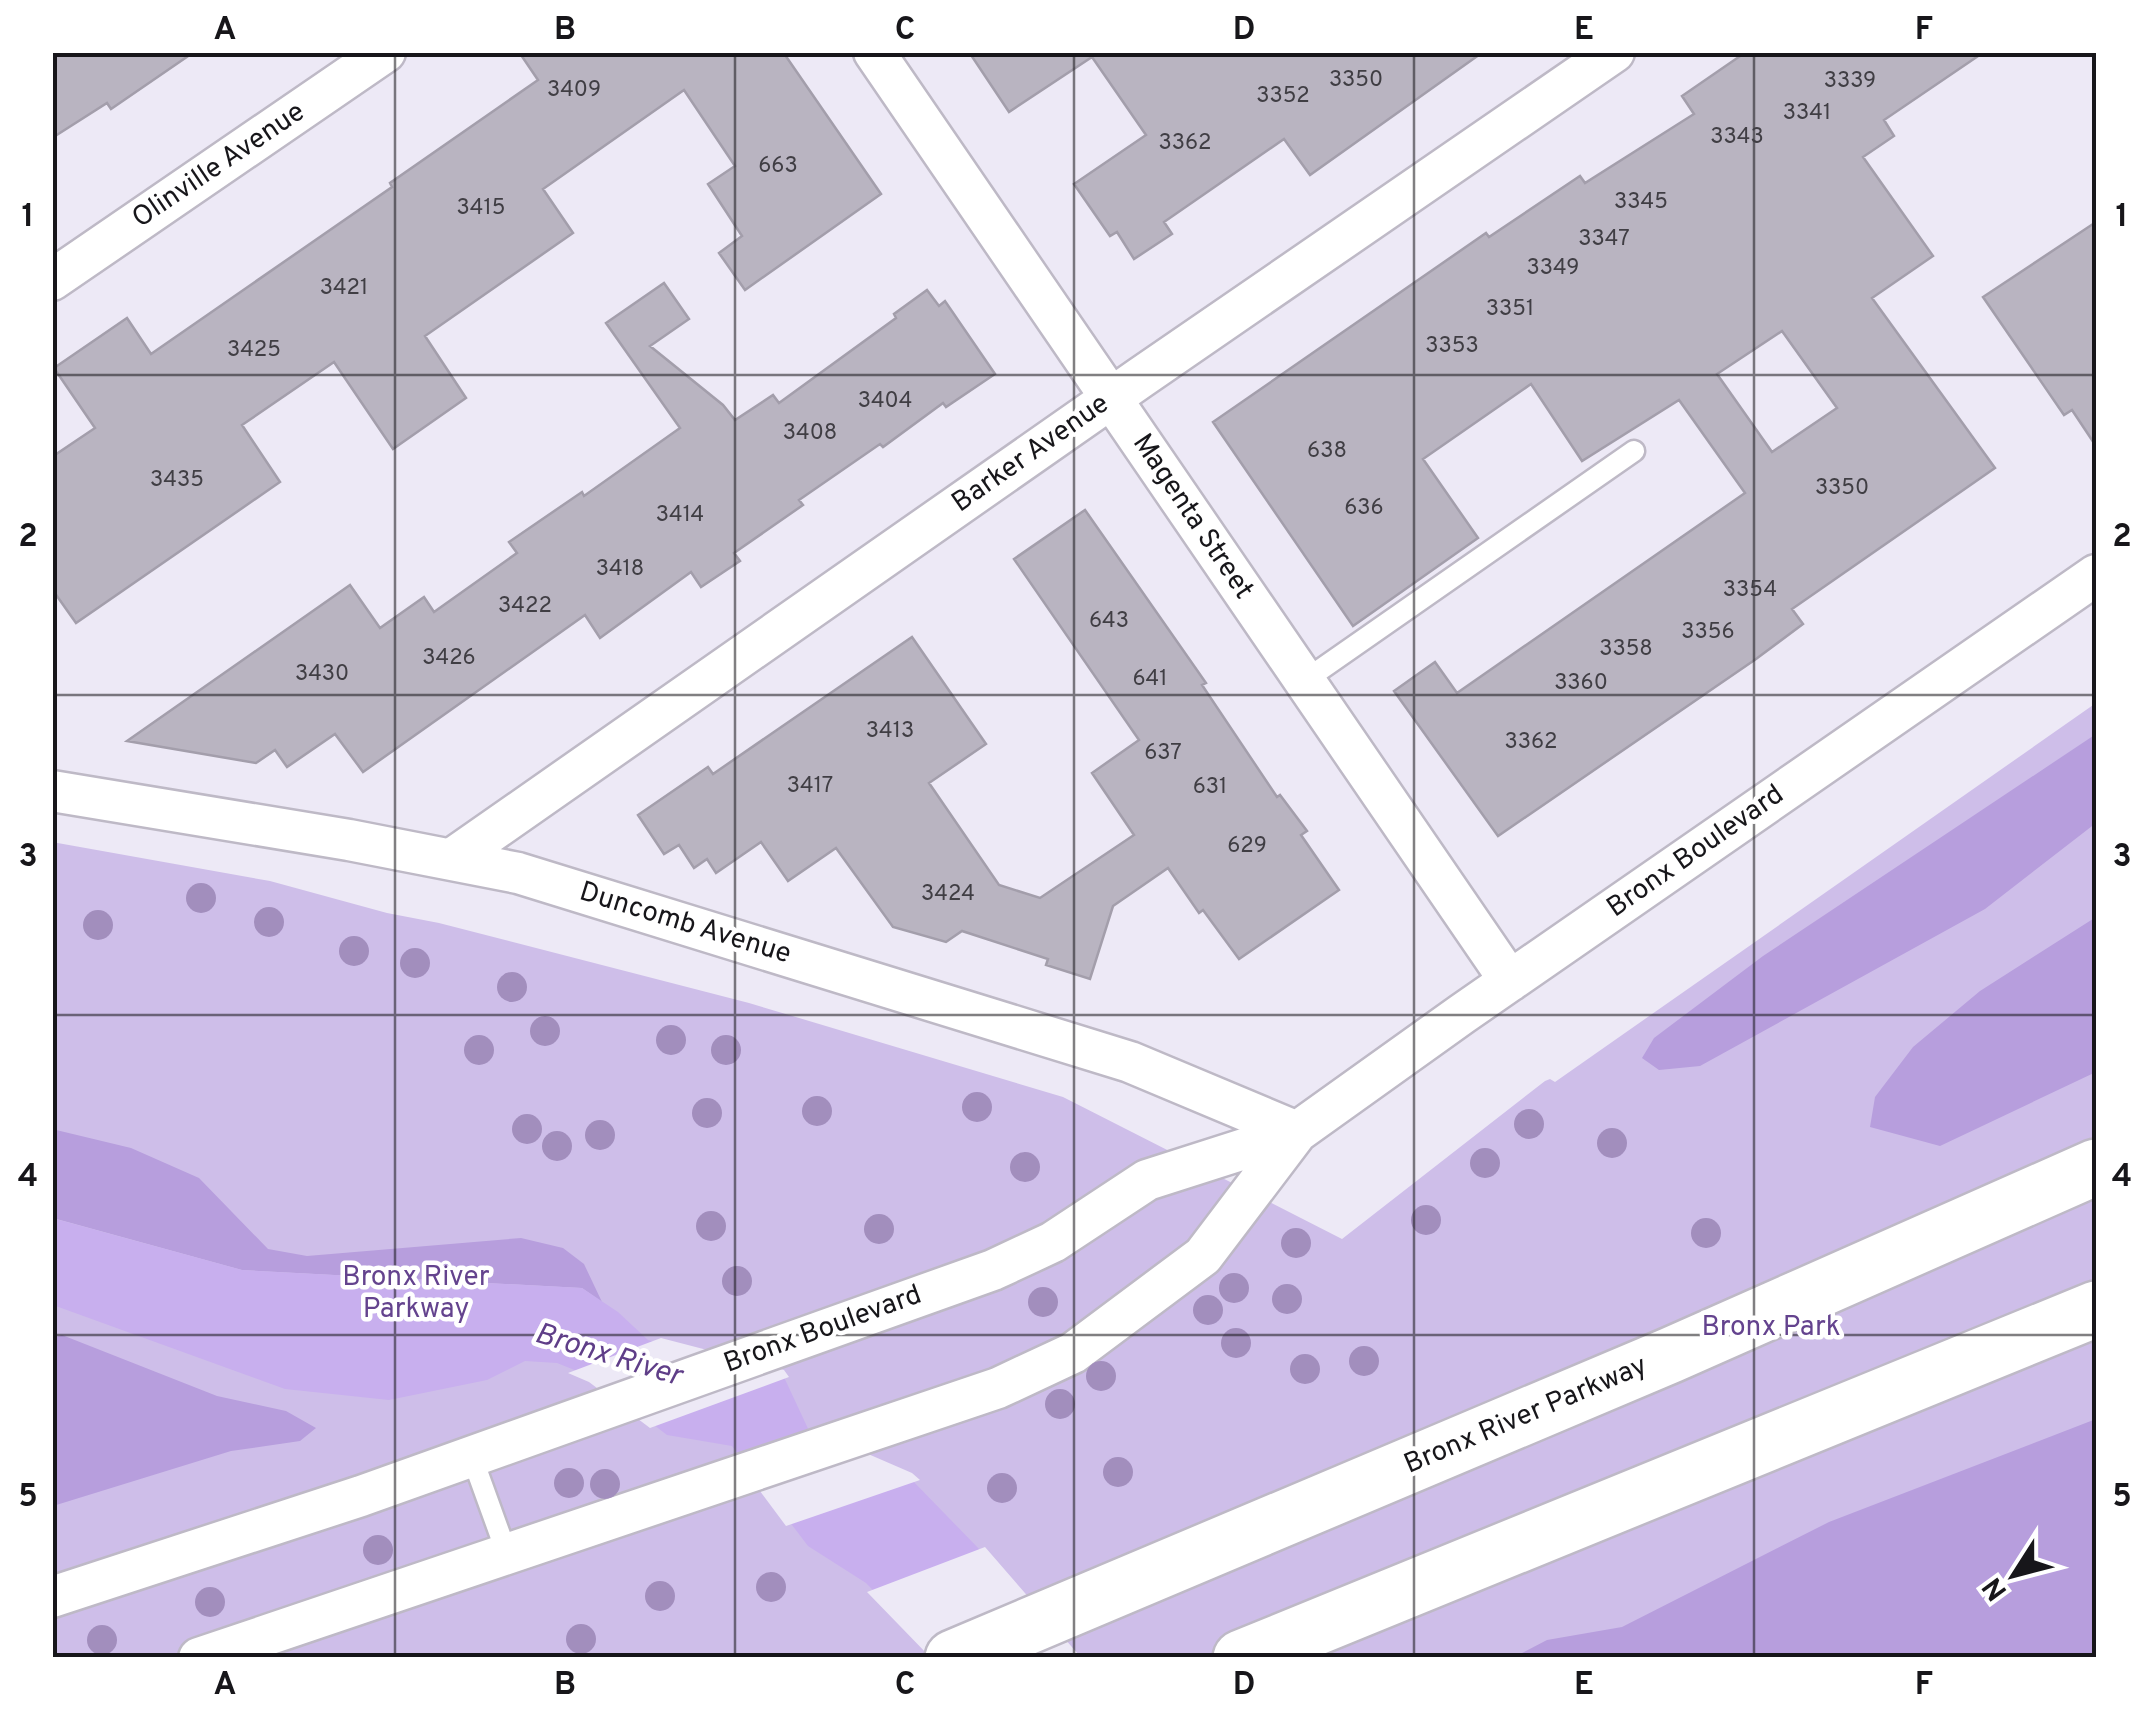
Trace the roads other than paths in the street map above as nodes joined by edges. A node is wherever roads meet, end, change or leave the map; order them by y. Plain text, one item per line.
1 (385, 52) edge
2 (874, 52) edge
3 (1614, 52) edge
4 (52, 280) edge
5 (1110, 398) junction
6 (1634, 450) dead end
7 (2096, 575) edge
8 (1304, 680) junction
9 (52, 791) edge
10 (452, 859) junction
11 (1510, 981) junction
12 (1297, 1132) junction
13 (2096, 1167) edge
14 (2096, 1309) edge
15 (472, 1457) junction
16 (507, 1554) junction
17 (52, 1597) edge
18 (199, 1658) edge
19 (953, 1658) edge
20 (1241, 1658) edge

1 - 4 street, Olinville Avenue
2 - 5 street, Magenta Street
3 - 5 street, Barker Avenue
5 - 8 street, Magenta Street
5 - 10 street, Barker Avenue
6 - 8 lane
7 - 11 street, Bronx Boulevard
8 - 11 street, Magenta Street
9 - 10 street, Duncomb Avenue
10 - 12 street, Duncomb Avenue
11 - 12 street, Bronx Boulevard
12 - 15 street, Bronx Boulevard
12 - 16 street, Bronx Boulevard
13 - 19 highway, Bronx River Parkway
14 - 20 highway
15 - 16 lane
15 - 17 street, Bronx Boulevard
16 - 18 street, Bronx Boulevard

